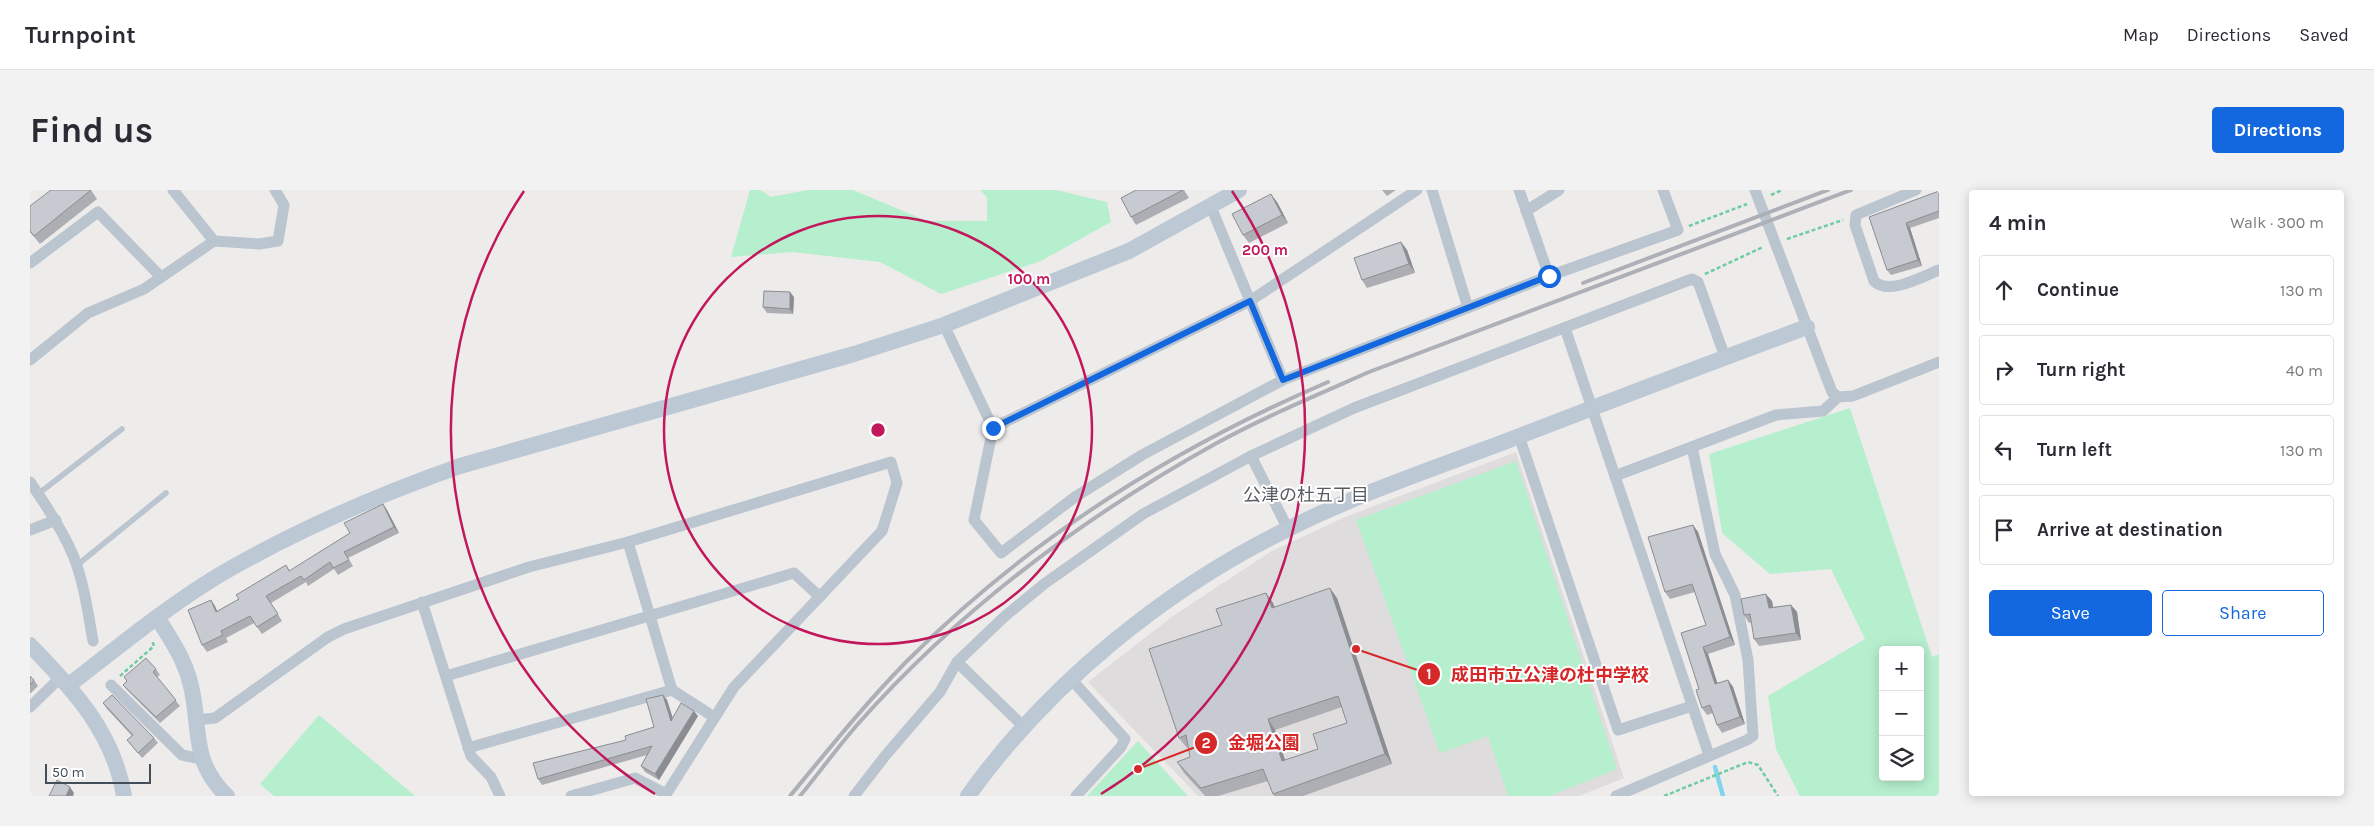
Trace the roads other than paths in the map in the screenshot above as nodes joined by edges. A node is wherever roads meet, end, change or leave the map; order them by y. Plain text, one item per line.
1 (173, 190) edge
2 (275, 190) edge
3 (1240, 190) edge
4 (1418, 190) edge
5 (1432, 190) edge
6 (1519, 190) edge
7 (1560, 190) edge
8 (1663, 190) edge
9 (1916, 190) edge
10 (1758, 198) edge
11 (1211, 207) junction
12 (1526, 211) junction
13 (214, 241) junction
14 (30, 263) edge
15 (1939, 270) edge
16 (1549, 276) junction
17 (161, 277) junction
18 (1250, 301) junction
19 (1468, 308) junction
20 (944, 325) junction
21 (1807, 327) junction
22 (1565, 328) junction
23 (1725, 357) junction
24 (30, 360) edge
25 (1939, 362) edge
26 (1283, 380) junction
27 (1838, 398) junction
28 (1592, 408) junction
29 (993, 428) junction
30 (122, 429) dead end
31 (1518, 436) junction
32 (1692, 446) junction
33 (1251, 456) junction
34 (1615, 476) junction
35 (30, 482) edge
36 (166, 492) dead end
37 (38, 494) junction
38 (56, 520) junction
39 (1288, 528) junction
40 (30, 530) edge
41 (628, 542) junction
42 (76, 566) junction
43 (820, 597) junction
44 (422, 602) junction
45 (651, 615) junction
46 (157, 617) junction
47 (93, 641) dead end
48 (30, 644) edge
49 (957, 662) junction
50 (446, 676) junction
51 (1071, 679) junction
52 (65, 681) junction
53 (111, 685) road end
54 (672, 690) junction
55 (1692, 706) junction
56 (30, 707) edge
57 (714, 717) junction
58 (195, 720) junction
59 (1025, 728) junction
60 (468, 748) junction
61 (1709, 755) junction
62 (201, 759) junction
63 (666, 795) edge
64 (124, 796) edge
65 (227, 796) edge
66 (500, 796) edge
67 (570, 796) edge
68 (854, 796) edge
69 (968, 796) edge
70 (1076, 796) edge
71 (1616, 796) edge

1 - 13 street
2 - 13 street
3 - 11 street
4 - 18 street
5 - 19 street
6 - 12 street
7 - 12 street
8 - 16 street
9 - 15 street
10 - 21 street
11 - 18 street
11 - 20 street
12 - 16 street
13 - 17 street
14 - 17 street
16 - 19 street
17 - 24 street
18 - 26 street
18 - 29 street
19 - 26 street
20 - 29 street
20 - 46 street
21 - 23 street
21 - 27 street
22 - 23 street
22 - 28 street
22 - 33 street
23 - 28 street
25 - 27 street
26 - 29 street
27 - 32 street
28 - 31 street
28 - 34 street
30 - 37 lane
31 - 39 street
31 - 55 street
32 - 34 street
32 - 61 street
33 - 39 street
33 - 49 street
34 - 55 street
35 - 37 street
36 - 42 lane
37 - 38 street
38 - 40 street
38 - 42 street
39 - 51 street
41 - 43 street
41 - 44 street
41 - 45 street
42 - 47 street
43 - 45 street
43 - 57 street
44 - 50 street
44 - 58 street
45 - 50 street
45 - 54 street
46 - 52 street
46 - 58 street
48 - 52 street
49 - 59 street
49 - 68 street
50 - 60 street
51 - 59 street
51 - 70 street
52 - 56 street
52 - 64 street
53 - 62 street
54 - 57 street
54 - 60 street
55 - 61 street
57 - 63 street
58 - 62 street
59 - 69 street
60 - 66 street
61 - 71 street
62 - 65 street
63 - 67 street

